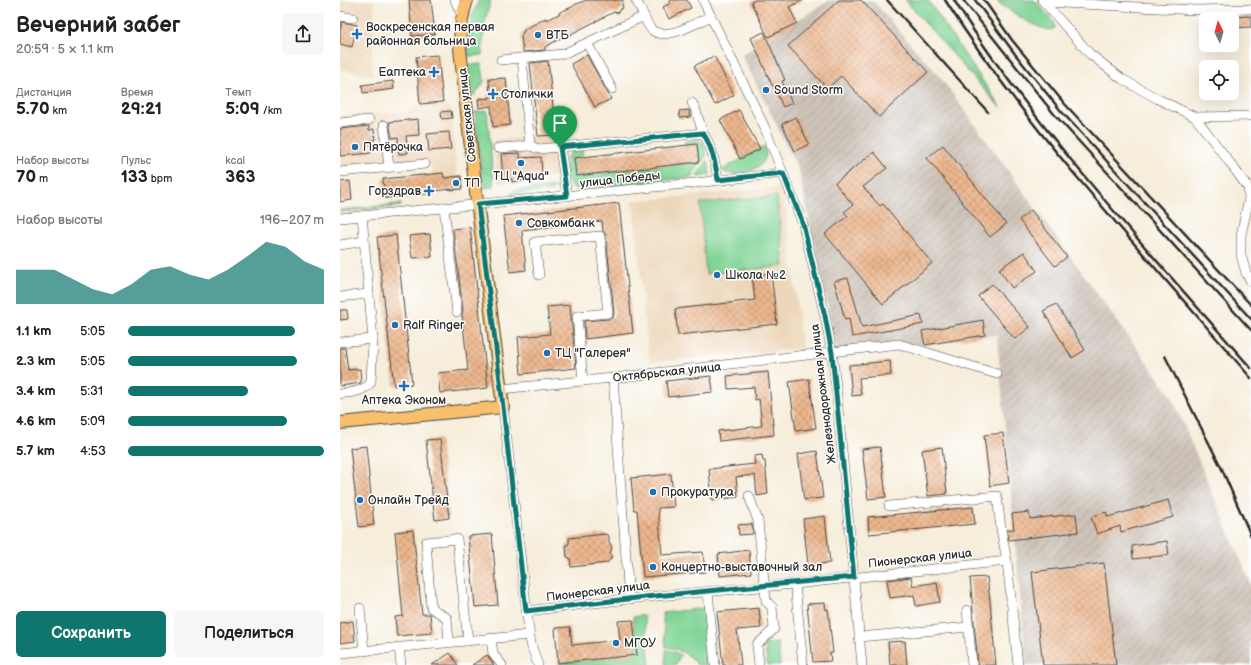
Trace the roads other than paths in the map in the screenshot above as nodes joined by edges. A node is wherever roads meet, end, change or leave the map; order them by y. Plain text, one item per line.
1 (455, 0) edge
2 (467, 0) edge
3 (636, 0) edge
4 (707, 1) edge
5 (1043, 1) edge
6 (1251, 9) edge
7 (340, 16) edge
8 (462, 16) junction
9 (644, 16) junction
10 (711, 16) junction
11 (353, 18) dead end
12 (587, 43) junction
13 (522, 58) junction
14 (501, 60) dead end
15 (612, 89) dead end
16 (692, 103) dead end
17 (1251, 116) edge
18 (1195, 117) junction
19 (369, 120) dead end
20 (340, 123) edge
21 (384, 125) dead end
22 (703, 133) junction
23 (530, 146) junction
24 (560, 147) junction
25 (498, 148) dead end
26 (425, 164) dead end
27 (388, 167) junction
28 (340, 172) edge
29 (783, 173) junction
30 (718, 180) junction
31 (567, 196) junction
32 (478, 204) junction
33 (444, 208) junction
34 (362, 216) junction
35 (340, 218) edge
36 (364, 241) junction
37 (340, 245) edge
38 (539, 275) dead end
39 (1251, 281) edge
40 (369, 294) junction
41 (340, 297) edge
42 (457, 312) dead end
43 (373, 340) junction
44 (340, 342) edge
45 (832, 353) junction
46 (997, 374) dead end
47 (613, 378) junction
48 (584, 381) junction
49 (501, 389) junction
50 (340, 394) edge
51 (503, 408) junction
52 (340, 423) edge
53 (749, 496) dead end
54 (889, 506) dead end
55 (1007, 561) junction
56 (854, 577) junction
57 (795, 584) junction
58 (765, 587) junction
59 (708, 592) junction
60 (629, 599) junction
61 (360, 608) dead end
62 (967, 610) dead end
63 (526, 611) junction
64 (969, 627) junction
65 (529, 635) junction
66 (859, 637) junction
67 (491, 638) junction
68 (468, 641) junction
69 (449, 642) junction
70 (399, 648) junction
71 (364, 651) junction
72 (340, 653) edge
73 (401, 665) edge
74 (502, 665) edge
75 (538, 665) edge
76 (715, 665) edge
77 (759, 665) edge
78 (803, 665) edge
79 (862, 665) edge
80 (972, 665) edge
81 (1018, 665) edge

1 - 8 street, Советская улица
2 - 8 main road, Советская улица
3 - 9 street
4 - 10 street, Железнодорожная улица
5 - 6 street
5 - 18 street
7 - 11 street
8 - 32 main road, Советская улица
9 - 10 street
9 - 12 street
10 - 29 street, Железнодорожная улица
12 - 13 street
12 - 15 street
13 - 14 street
13 - 23 street
16 - 22 street
17 - 18 street
18 - 39 street
19 - 20 street
21 - 27 street
22 - 24 street
22 - 30 street
23 - 24 street
23 - 25 street
24 - 31 street
26 - 27 street
27 - 28 street
29 - 30 street, улица Победы
29 - 45 street, Железнодорожная улица
30 - 31 street, улица Победы
31 - 32 street, улица Победы
32 - 33 street, улица Победы
32 - 49 main road, Советская улица
33 - 34 street, улица Победы
33 - 42 street
34 - 35 street, улица Победы
34 - 36 street
36 - 37 street
36 - 40 street
38 - 48 street
40 - 41 street
40 - 43 street
43 - 44 street
43 - 50 street
45 - 46 street, Октябрьская улица
45 - 47 street, Октябрьская улица
45 - 56 street, Железнодорожная улица
47 - 48 street, Октябрьская улица
47 - 60 street
48 - 49 street, Октябрьская улица
49 - 51 main road, Советская улица
51 - 52 main road
51 - 63 street, Советская улица
53 - 58 street
54 - 55 street
55 - 56 street, Пионерская улица
55 - 81 street
56 - 57 street, Пионерская улица
56 - 66 street, Железнодорожная улица
57 - 58 street, Пионерская улица
57 - 78 street
58 - 59 street, Пионерская улица
58 - 77 street
59 - 60 street, Пионерская улица
59 - 76 street
60 - 63 street, Пионерская улица
61 - 71 street
62 - 64 street
63 - 65 street, Советская улица
64 - 66 street
64 - 80 street
65 - 67 street
65 - 75 street, Советская улица
66 - 79 street, Железнодорожная улица
67 - 68 street
67 - 74 street
68 - 69 street
68 - 69 street
69 - 70 street
70 - 71 street
70 - 73 street
71 - 72 street

